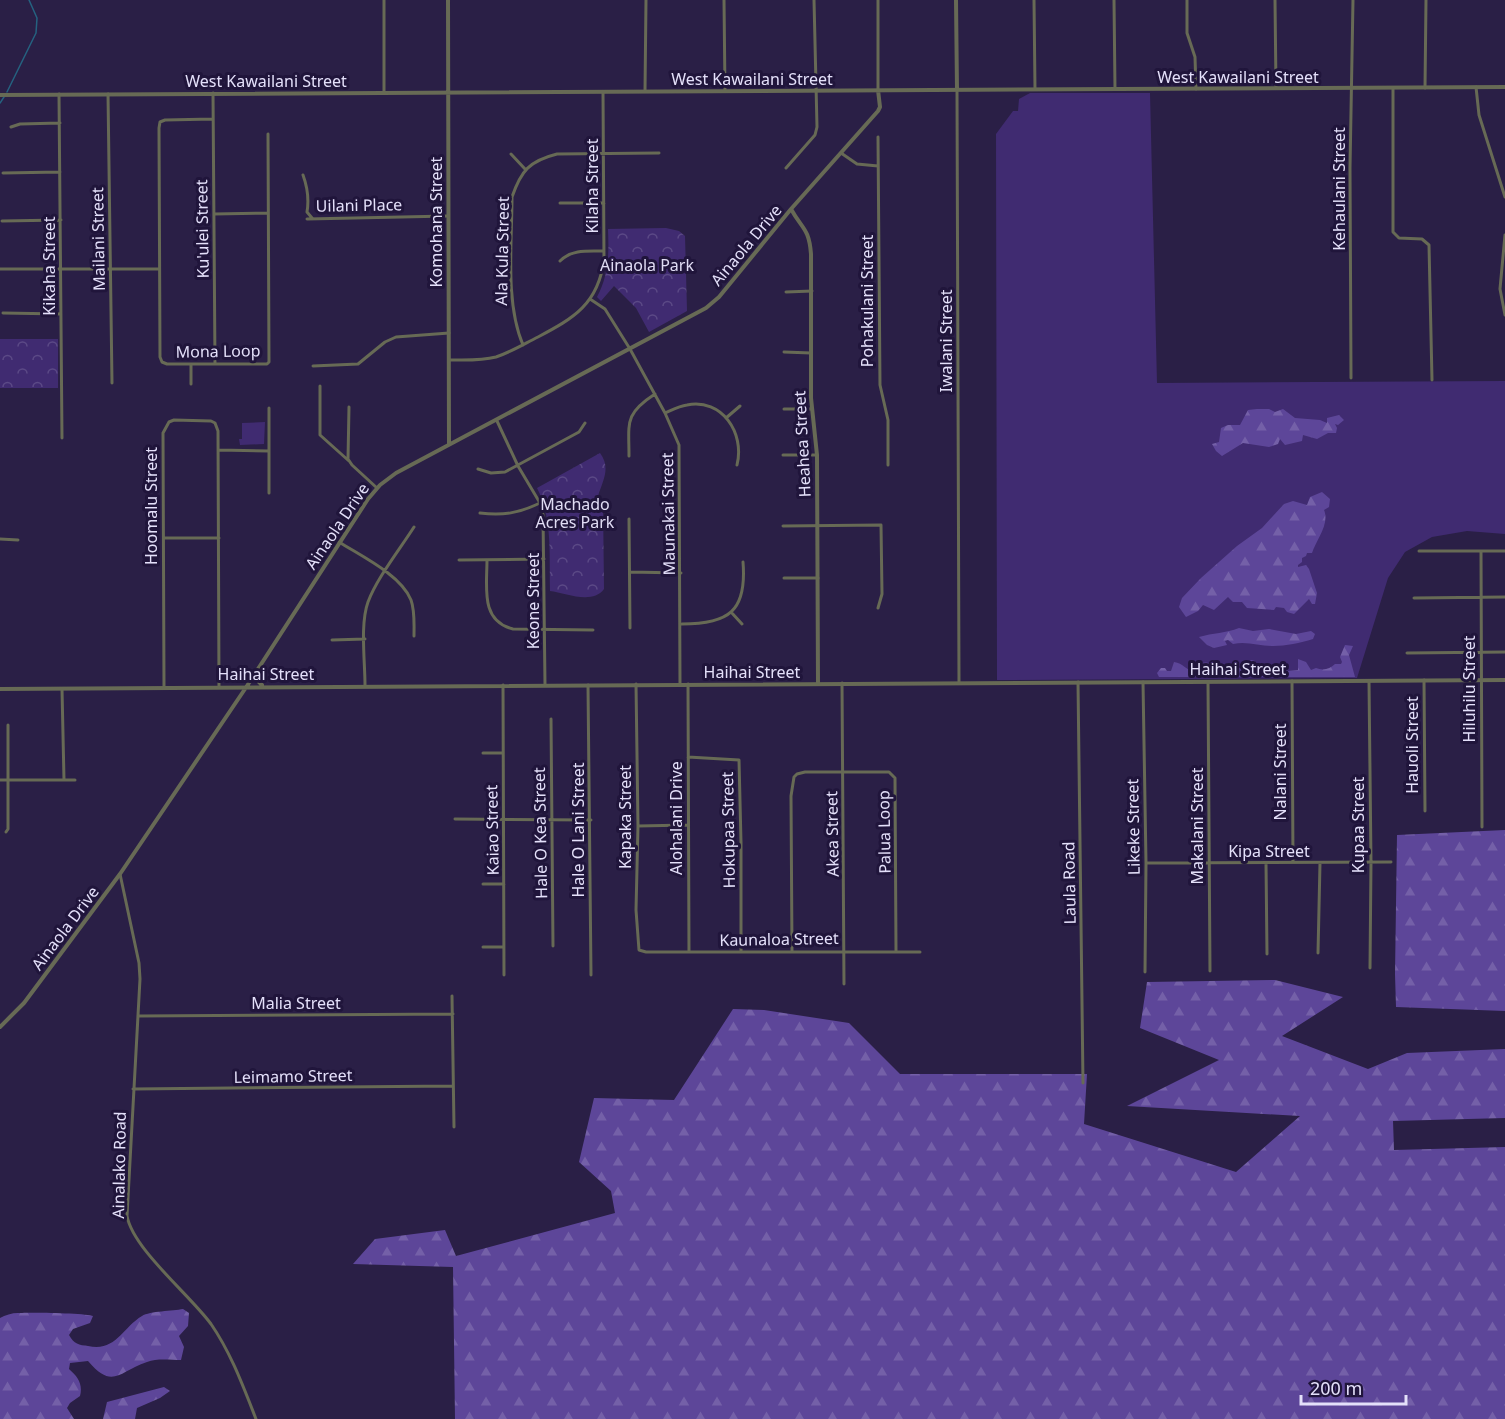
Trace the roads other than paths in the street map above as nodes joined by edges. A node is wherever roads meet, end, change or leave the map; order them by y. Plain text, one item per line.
1 (384, 0) edge
2 (448, 0) edge
3 (646, 0) edge
4 (724, 0) edge
5 (814, 0) edge
6 (878, 0) edge
7 (956, 0) edge
8 (1034, 0) edge
9 (1114, 0) edge
10 (1187, 0) edge
11 (1275, 0) edge
12 (1353, 0) edge
13 (1426, 0) edge
14 (1476, 87) junction
15 (1505, 87) edge
16 (1351, 88) junction
17 (1393, 88) junction
18 (1425, 88) junction
19 (1115, 89) junction
20 (1196, 89) junction
21 (1276, 89) junction
22 (815, 90) junction
23 (878, 90) junction
24 (957, 90) junction
25 (1035, 90) junction
26 (725, 91) junction
27 (384, 92) junction
28 (448, 92) junction
29 (603, 92) junction
30 (645, 92) junction
31 (213, 93) junction
32 (59, 94) junction
33 (108, 94) junction
34 (0, 95) edge
35 (213, 119) junction
36 (60, 123) junction
37 (10, 127) dead end
38 (268, 134) dead end
39 (878, 137) dead end
40 (659, 153) dead end
41 (841, 153) junction
42 (511, 154) dead end
43 (604, 154) junction
44 (878, 165) junction
45 (786, 168) dead end
46 (525, 169) junction
47 (3, 172) dead end
48 (60, 172) junction
49 (303, 175) dead end
50 (1505, 197) edge
51 (560, 203) dead end
52 (604, 203) junction
53 (791, 209) junction
54 (268, 213) junction
55 (214, 214) junction
56 (448, 216) junction
57 (307, 219) dead end
58 (314, 219) junction
59 (61, 220) junction
60 (2, 221) dead end
61 (1505, 235) edge
62 (604, 252) junction
63 (560, 261) dead end
64 (0, 269) edge
65 (61, 269) junction
66 (110, 269) junction
67 (159, 269) junction
68 (812, 291) junction
69 (786, 292) dead end
70 (590, 299) junction
71 (3, 313) dead end
72 (61, 314) junction
73 (1505, 315) edge
74 (449, 333) junction
75 (523, 345) junction
76 (630, 349) junction
77 (784, 352) dead end
78 (811, 353) junction
79 (450, 360) junction
80 (191, 364) junction
81 (215, 364) junction
82 (312, 366) dead end
83 (1351, 378) dead end
84 (1432, 380) dead end
85 (112, 383) dead end
86 (191, 384) dead end
87 (320, 386) dead end
88 (655, 394) junction
89 (740, 406) dead end
90 (349, 407) dead end
91 (269, 408) dead end
92 (784, 409) dead end
93 (812, 409) junction
94 (665, 413) junction
95 (726, 417) junction
96 (497, 421) junction
97 (585, 423) dead end
98 (62, 438) dead end
99 (449, 444) junction
100 (219, 450) junction
101 (269, 451) junction
102 (783, 455) dead end
103 (817, 455) junction
104 (629, 456) dead end
105 (350, 462) junction
106 (737, 465) dead end
107 (888, 465) dead end
108 (518, 466) junction
109 (478, 469) dead end
110 (377, 488) junction
111 (270, 493) dead end
112 (540, 503) junction
113 (480, 513) dead end
114 (629, 519) dead end
115 (817, 525) junction
116 (783, 526) dead end
117 (414, 527) dead end
118 (164, 538) junction
119 (219, 538) junction
120 (0, 539) edge
121 (18, 540) dead end
122 (339, 542) junction
123 (1419, 551) dead end
124 (1480, 551) junction
125 (1505, 551) edge
126 (544, 559) junction
127 (459, 560) dead end
128 (487, 560) junction
129 (743, 562) dead end
130 (385, 572) junction
131 (630, 572) junction
132 (681, 573) junction
133 (784, 578) dead end
134 (818, 579) junction
135 (1481, 597) junction
136 (1505, 597) edge
137 (1414, 598) dead end
138 (878, 608) dead end
139 (731, 612) junction
140 (682, 624) junction
141 (742, 624) dead end
142 (630, 628) dead end
143 (544, 630) junction
144 (593, 630) dead end
145 (414, 636) dead end
146 (365, 639) junction
147 (332, 640) dead end
148 (1481, 652) junction
149 (1505, 652) edge
150 (1407, 653) dead end
151 (255, 672) junction
152 (1424, 680) junction
153 (1481, 680) junction
154 (1505, 680) edge
155 (1292, 681) junction
156 (1369, 681) junction
157 (1078, 682) junction
158 (1143, 682) junction
159 (1208, 682) junction
160 (818, 683) junction
161 (842, 683) junction
162 (959, 683) junction
163 (636, 684) junction
164 (680, 684) junction
165 (688, 684) junction
166 (365, 685) junction
167 (503, 685) junction
168 (545, 685) junction
169 (588, 685) junction
170 (219, 686) junction
171 (247, 686) junction
172 (263, 686) junction
173 (164, 687) junction
174 (62, 688) junction
175 (0, 689) edge
176 (551, 719) dead end
177 (8, 725) dead end
178 (483, 753) dead end
179 (503, 753) junction
180 (688, 757) junction
181 (843, 772) junction
182 (0, 780) edge
183 (8, 780) junction
184 (64, 780) junction
185 (75, 780) dead end
186 (1425, 811) dead end
187 (455, 819) dead end
188 (504, 819) junction
189 (552, 819) junction
190 (591, 820) junction
191 (688, 825) junction
192 (638, 826) junction
193 (1482, 827) dead end
194 (6, 832) dead end
195 (1371, 862) junction
196 (1391, 862) dead end
197 (1146, 863) junction
198 (1210, 863) junction
199 (1266, 863) junction
200 (1293, 863) junction
201 (1320, 863) junction
202 (120, 874) junction
203 (483, 884) dead end
204 (504, 884) junction
205 (553, 946) dead end
206 (483, 947) dead end
207 (504, 947) junction
208 (639, 950) joint
209 (844, 950) junction
210 (741, 951) junction
211 (792, 951) junction
212 (896, 951) junction
213 (689, 952) junction
214 (920, 952) dead end
215 (1318, 953) dead end
216 (1267, 954) dead end
217 (1370, 968) dead end
218 (1209, 971) dead end
219 (1144, 972) dead end
220 (504, 975) dead end
221 (591, 975) dead end
222 (844, 984) dead end
223 (452, 996) dead end
224 (453, 1014) junction
225 (139, 1016) junction
226 (0, 1027) edge
227 (1083, 1083) dead end
228 (453, 1086) junction
229 (134, 1089) junction
230 (454, 1127) dead end
231 (256, 1419) edge

1 - 27 street
2 - 28 street, Komohana Street
3 - 30 street
4 - 26 street
5 - 22 street
6 - 23 street
7 - 24 street, Iwalani Street
8 - 25 street
9 - 19 street
10 - 20 street
11 - 21 street
12 - 16 street, Kehaulani Street
13 - 18 street
14 - 15 street, West Kawailani Street
14 - 18 street, West Kawailani Street
14 - 50 street
16 - 17 street, West Kawailani Street
16 - 21 street, West Kawailani Street
16 - 83 street, Kehaulani Street
17 - 18 street, West Kawailani Street
17 - 84 street
19 - 20 street, West Kawailani Street
19 - 25 street, West Kawailani Street
20 - 21 street, West Kawailani Street
22 - 23 street, West Kawailani Street
22 - 26 street, West Kawailani Street
22 - 45 street
23 - 24 street, West Kawailani Street
23 - 41 street, Ainaola Drive
24 - 25 street, West Kawailani Street
24 - 162 street, Iwalani Street
26 - 30 street, West Kawailani Street
27 - 28 street, West Kawailani Street
27 - 31 street, West Kawailani Street
28 - 29 street, West Kawailani Street
28 - 56 street, Komohana Street
29 - 30 street, West Kawailani Street
29 - 43 street, Kilaha Street
31 - 33 street, West Kawailani Street
31 - 35 street, Ku'ulei Street
32 - 33 street, West Kawailani Street
32 - 34 street, West Kawailani Street
32 - 36 street, Kikaha Street
33 - 66 street, Mailani Street
35 - 55 street, Ku'ulei Street
35 - 67 street, Mona Loop
36 - 37 street
36 - 48 street, Kikaha Street
38 - 54 street, Mona Loop
39 - 44 street, Pohakulani Street
40 - 43 street
41 - 44 street
41 - 53 street, Ainaola Drive
42 - 46 street
43 - 46 street
43 - 52 street, Kilaha Street
44 - 107 street, Pohakulani Street
46 - 75 street, Ala Kula Street
47 - 48 street
48 - 59 street, Kikaha Street
49 - 58 street
51 - 52 street
52 - 62 street, Kilaha Street
53 - 68 street, Heahea Street
53 - 76 street, Ainaola Drive
54 - 55 street
54 - 81 street, Mona Loop
55 - 81 street, Ku'ulei Street
56 - 58 street, Uilani Place
56 - 74 street, Komohana Street
57 - 58 street, Uilani Place
59 - 60 street
59 - 65 street, Kikaha Street
61 - 73 street
62 - 63 street
62 - 70 street, Kilaha Street
64 - 65 street
65 - 66 street
65 - 72 street, Kikaha Street
66 - 67 street
66 - 85 street, Mailani Street
67 - 80 street, Mona Loop
68 - 69 street
68 - 78 street, Heahea Street
70 - 75 street, Kilaha Street
70 - 76 street, Maunakai Street
71 - 72 street
72 - 98 street, Kikaha Street
74 - 79 street, Komohana Street
74 - 82 street
75 - 79 street, Kilaha Street
76 - 88 street, Maunakai Street
76 - 96 street, Ainaola Drive
77 - 78 street
78 - 93 street, Heahea Street
79 - 99 street, Komohana Street
80 - 81 street, Mona Loop
80 - 86 street
87 - 105 street
88 - 94 street, Maunakai Street
88 - 104 street
89 - 95 street
90 - 105 street
91 - 101 street
92 - 93 street
93 - 103 street, Heahea Street
94 - 95 street
94 - 132 street, Maunakai Street
95 - 106 street
96 - 99 street, Ainaola Drive
96 - 108 street, Keone Street
97 - 108 street
99 - 110 street, Ainaola Drive
100 - 101 street
100 - 118 street, Hoomalu Street
100 - 119 street, Hoomalu Street
101 - 111 street
102 - 103 street
103 - 115 street, Heahea Street
105 - 110 street
108 - 109 street
108 - 112 street, Keone Street
110 - 122 street, Ainaola Drive
112 - 113 street
112 - 126 street, Keone Street
114 - 131 street
115 - 116 street
115 - 134 street, Heahea Street
115 - 138 street
117 - 130 street
118 - 119 street
118 - 173 street, Hoomalu Street
119 - 170 street, Hoomalu Street
120 - 121 street
122 - 130 street
122 - 151 street, Ainaola Drive
123 - 124 street
124 - 125 street
124 - 135 street, Hiluhilu Street
126 - 128 street
126 - 143 street, Keone Street
127 - 128 street
128 - 143 street
129 - 139 street
130 - 145 street
130 - 146 street
131 - 132 street
131 - 142 street
132 - 140 street, Maunakai Street
133 - 134 street
134 - 160 street, Heahea Street
135 - 136 street
135 - 137 street
135 - 148 street, Hiluhilu Street
139 - 140 street
139 - 141 street
140 - 164 street, Maunakai Street
143 - 144 street
143 - 168 street, Keone Street
146 - 147 street
146 - 166 street
148 - 149 street
148 - 150 street
148 - 153 street, Hiluhilu Street
151 - 171 street, Ainaola Drive
151 - 172 street
152 - 153 street, Haihai Street
152 - 156 street, Haihai Street
152 - 186 street, Hauoli Street
153 - 154 street, Haihai Street
153 - 193 street, Hiluhilu Street
155 - 156 street, Haihai Street
155 - 159 street, Haihai Street
155 - 200 street, Nalani Street
156 - 195 street, Kupaa Street
157 - 158 street, Haihai Street
157 - 162 street, Haihai Street
157 - 227 street, Laula Road
158 - 159 street, Haihai Street
158 - 197 street, Likeke Street
159 - 198 street, Makalani Street
160 - 161 street, Haihai Street
160 - 165 street, Haihai Street
161 - 162 street, Haihai Street
161 - 181 street, Akea Street
163 - 164 street, Haihai Street
163 - 169 street, Haihai Street
163 - 192 street, Kapaka Street
164 - 165 street, Haihai Street
165 - 180 street, Alohalani Drive
166 - 167 street, Haihai Street
166 - 172 street, Haihai Street
167 - 168 street, Haihai Street
167 - 179 street, Kaiao Street
168 - 169 street, Haihai Street
169 - 190 street, Hale O Lani Street
170 - 171 street, Haihai Street
170 - 173 street, Haihai Street
171 - 172 street, Haihai Street
171 - 202 street, Ainaola Drive
173 - 174 street, Haihai Street
174 - 175 street, Haihai Street
174 - 184 street
176 - 189 street, Hale O Kea Street
177 - 183 street
178 - 179 street
179 - 188 street, Kaiao Street
180 - 191 street, Alohalani Drive
180 - 210 street, Hokupaa Street
181 - 209 street, Akea Street
181 - 211 street, Palua Loop
181 - 212 street, Palua Loop
182 - 183 street
183 - 184 street
183 - 194 street
184 - 185 street
187 - 188 street
188 - 189 street
188 - 204 street, Kaiao Street
189 - 190 street
189 - 205 street, Hale O Kea Street
190 - 221 street, Hale O Lani Street
191 - 192 street
191 - 213 street, Alohalani Drive
192 - 208 street, Kapaka Street
195 - 196 street, Kipa Street
195 - 201 street, Kipa Street
195 - 217 street, Kupaa Street
197 - 198 street, Kipa Street
197 - 219 street, Likeke Street
198 - 199 street, Kipa Street
198 - 218 street, Makalani Street
199 - 200 street, Kipa Street
199 - 216 street
200 - 201 street, Kipa Street
201 - 215 street
202 - 225 street, Ainalako Road
202 - 226 street, Ainaola Drive
203 - 204 street
204 - 207 street, Kaiao Street
206 - 207 street
207 - 220 street, Kaiao Street
208 - 213 street, Kaunaloa Street
209 - 211 street, Kaunaloa Street
209 - 212 street, Kaunaloa Street
209 - 222 street, Akea Street
210 - 211 street, Kaunaloa Street
210 - 213 street, Kaunaloa Street
212 - 214 street, Kaunaloa Street
223 - 224 street
224 - 225 street, Malia Street
224 - 228 street
225 - 229 street, Ainalako Road
228 - 229 street, Leimamo Street
228 - 230 street
229 - 231 street, Ainalako Road

